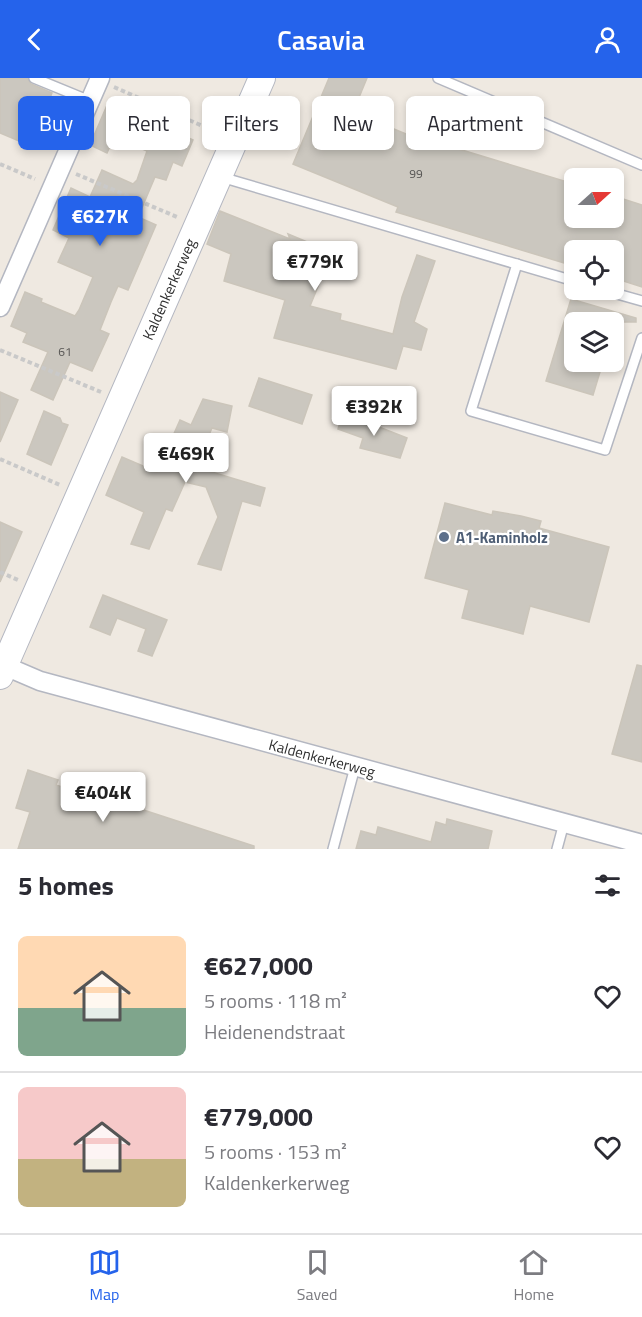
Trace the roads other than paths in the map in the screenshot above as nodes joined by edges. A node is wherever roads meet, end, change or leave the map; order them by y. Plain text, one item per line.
1 (34, 78) edge
2 (262, 78) edge
3 (438, 78) edge
4 (100, 79) edge
5 (78, 96) edge
6 (92, 96) edge
7 (68, 150) edge
8 (642, 165) edge
9 (218, 176) junction
10 (517, 264) junction
11 (564, 278) edge
12 (624, 296) edge
13 (642, 301) edge
14 (0, 307) edge
15 (642, 338) edge
16 (2, 671) edge
17 (355, 767) junction
18 (564, 823) junction
19 (642, 844) edge
20 (333, 849) edge
21 (557, 849) edge

1 - 5 lane
2 - 9 main road, Kaldenkerkerweg
3 - 8 lane
4 - 6 street
7 - 14 street
9 - 10 lane
9 - 16 main road, Kaldenkerkerweg
10 - 11 lane
10 - 15 lane
12 - 13 lane
16 - 17 street, Kaldenkerkerweg
17 - 18 street, Kaldenkerkerweg
17 - 20 lane
18 - 19 street, Kaldenkerkerweg
18 - 21 lane

